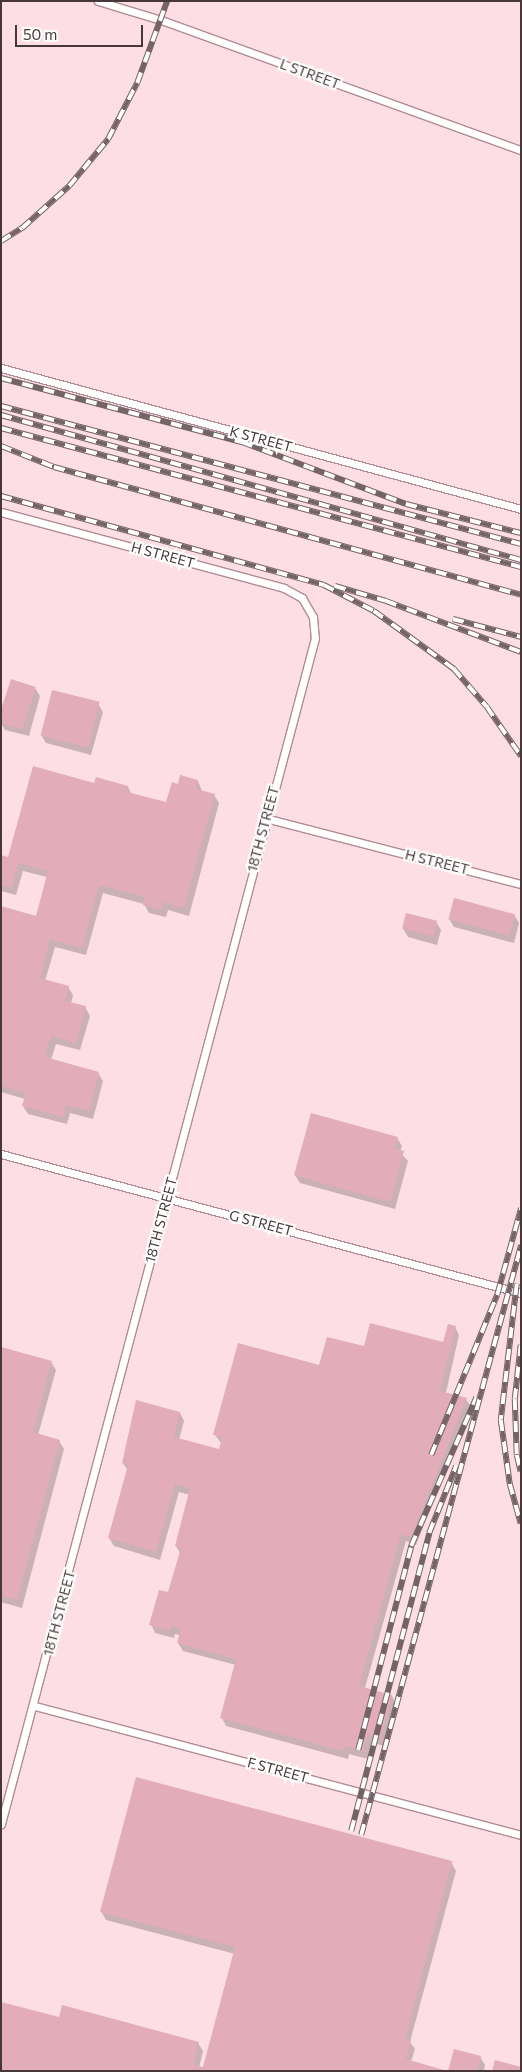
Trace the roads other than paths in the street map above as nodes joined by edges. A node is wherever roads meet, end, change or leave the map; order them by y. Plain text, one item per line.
1 (98, 1) edge
2 (521, 150) edge
3 (1, 368) edge
4 (521, 509) edge
5 (1, 512) edge
6 (313, 616) joint
7 (266, 818) junction
8 (521, 884) edge
9 (1, 1154) edge
10 (166, 1198) junction
11 (521, 1293) edge
12 (35, 1706) junction
13 (1, 1824) edge
14 (521, 1835) edge

1 - 2 lane, L STREET
3 - 4 lane, K STREET
5 - 6 lane, H STREET
6 - 7 lane, 18TH STREET
7 - 8 lane, H STREET
7 - 10 lane, 18TH STREET
9 - 10 lane, G STREET
10 - 11 lane, G STREET
10 - 12 lane, 18TH STREET
12 - 13 lane, 18TH STREET
12 - 14 lane, F STREET

